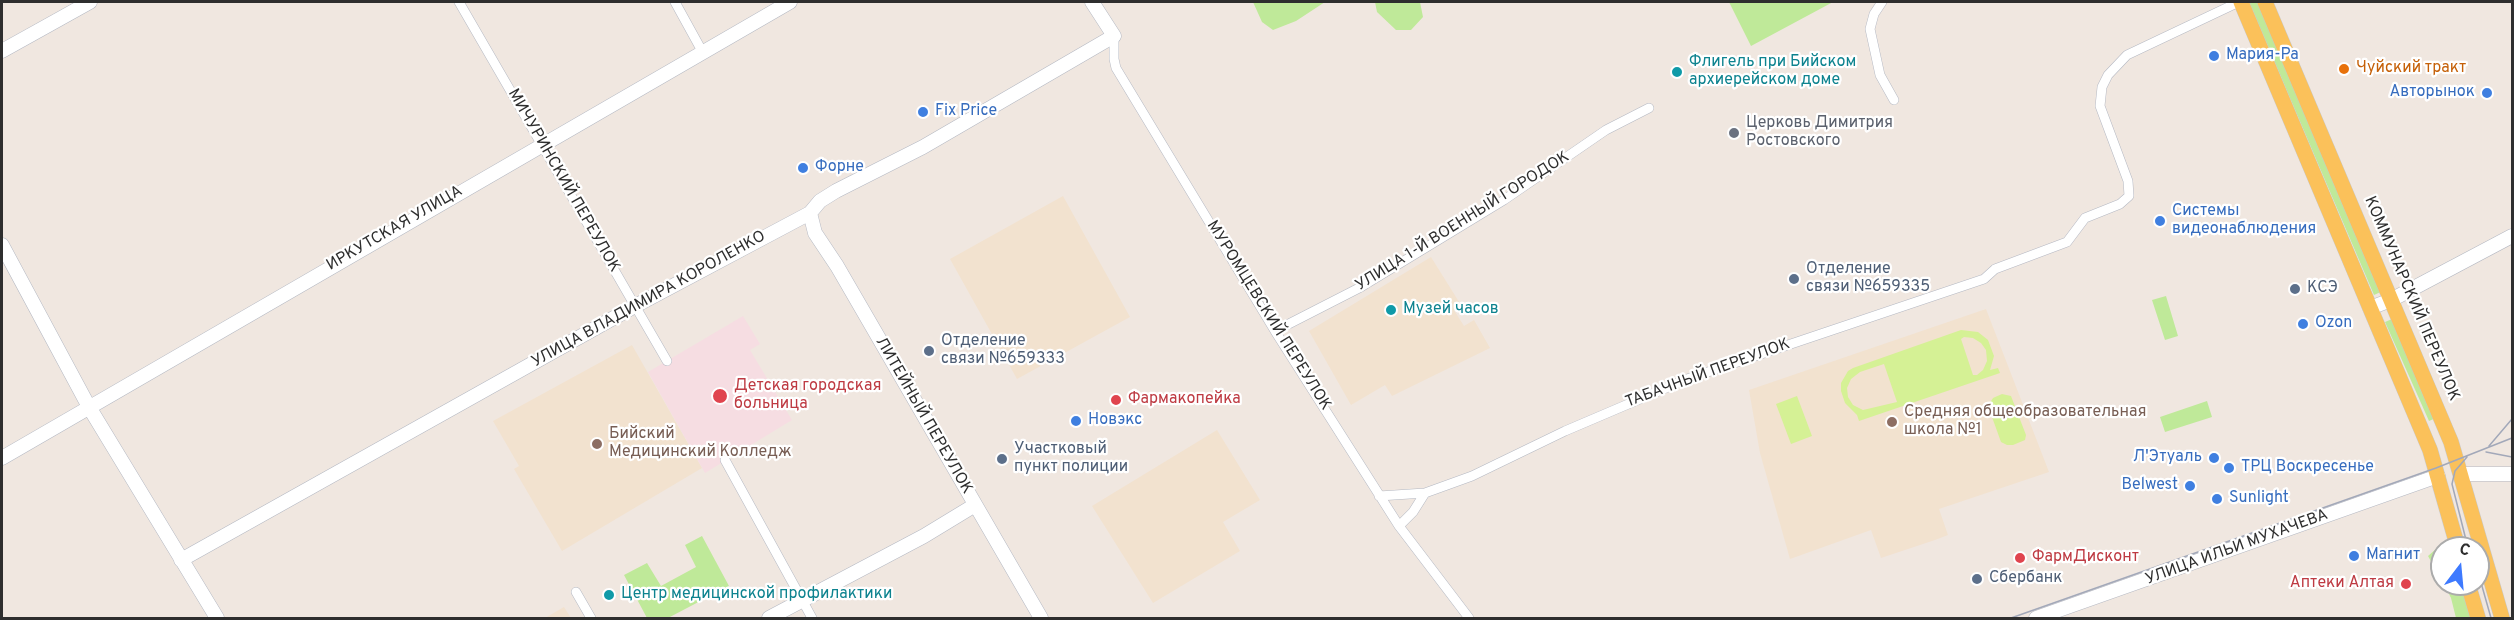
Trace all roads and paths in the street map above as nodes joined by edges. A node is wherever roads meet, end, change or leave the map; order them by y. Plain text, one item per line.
1 (90, 2) edge
2 (459, 2) edge
3 (675, 2) edge
4 (789, 2) edge
5 (1092, 2) edge
6 (1881, 2) edge
7 (2240, 2) edge
8 (2265, 2) edge
9 (1114, 36) junction
10 (2, 51) edge
11 (702, 51) junction
12 (1894, 100) dead end
13 (1648, 108) dead end
14 (541, 144) junction
15 (810, 213) junction
16 (2512, 236) edge
17 (2, 244) edge
18 (2391, 300) junction
19 (635, 306) junction
20 (2370, 308) junction
21 (1275, 331) junction
22 (667, 361) dead end
23 (89, 406) junction
24 (2, 458) edge
25 (725, 460) dead end
26 (2462, 474) junction
27 (2512, 474) edge
28 (2438, 476) junction
29 (1425, 493) junction
30 (1379, 496) junction
31 (975, 505) junction
32 (1399, 526) junction
33 (2455, 536) edge
34 (181, 560) junction
35 (576, 592) dead end
36 (2472, 596) edge
37 (802, 601) junction
38 (217, 618) edge
39 (591, 618) edge
40 (769, 618) edge
41 (812, 618) edge
42 (1041, 618) edge
43 (1469, 618) edge
44 (2036, 618) edge
45 (2478, 618) edge
46 (2502, 618) edge

1 - 10 street
2 - 14 street, МИЧУРИНСКИЙ ПЕРЕУЛОК
3 - 11 street
4 - 11 street, ИРКУТСКАЯ УЛИЦА
5 - 9 street, МУРОМЦЕВСКИЙ ПЕРЕУЛОК
6 - 12 street
7 - 20 main road
7 - 29 street, ТАБАЧНЫЙ ПЕРЕУЛОК
8 - 18 main road, КОММУНАРСКИЙ ПЕРЕУЛОК
9 - 15 street, УЛИЦА ВЛАДИМИРА КОРОЛЕНКО
9 - 21 street, МУРОМЦЕВСКИЙ ПЕРЕУЛОК
11 - 14 street, ИРКУТСКАЯ УЛИЦА
13 - 21 street, УЛИЦА 1-Й ВОЕННЫЙ ГОРОДОК
14 - 19 street, МИЧУРИНСКИЙ ПЕРЕУЛОК
14 - 23 street, ИРКУТСКАЯ УЛИЦА
15 - 19 street, УЛИЦА ВЛАДИМИРА КОРОЛЕНКО
15 - 31 street, ЛИТЕЙНЫЙ ПЕРЕУЛОК
16 - 18 street
17 - 23 street
18 - 20 street
18 - 26 main road, КОММУНАРСКИЙ ПЕРЕУЛОК
19 - 22 street, МИЧУРИНСКИЙ ПЕРЕУЛОК
19 - 34 street, УЛИЦА ВЛАДИМИРА КОРОЛЕНКО
20 - 28 main road
21 - 30 street, МУРОМЦЕВСКИЙ ПЕРЕУЛОК
23 - 24 street, ИРКУТСКАЯ УЛИЦА
23 - 34 street
25 - 37 street
26 - 27 street
26 - 46 main road, КОММУНАРСКИЙ ПЕРЕУЛОК
28 - 33 main road
28 - 44 street, УЛИЦА ИЛЬИ МУХАЧЕВА
29 - 30 street, ТАБАЧНЫЙ ПЕРЕУЛОК
29 - 32 street
30 - 32 street, МУРОМЦЕВСКИЙ ПЕРЕУЛОК
31 - 37 street
31 - 42 street, ЛИТЕЙНЫЙ ПЕРЕУЛОК
32 - 43 street, МУРОМЦЕВСКИЙ ПЕРЕУЛОК
34 - 38 street
35 - 39 street
36 - 45 main road
37 - 40 street
37 - 41 street

